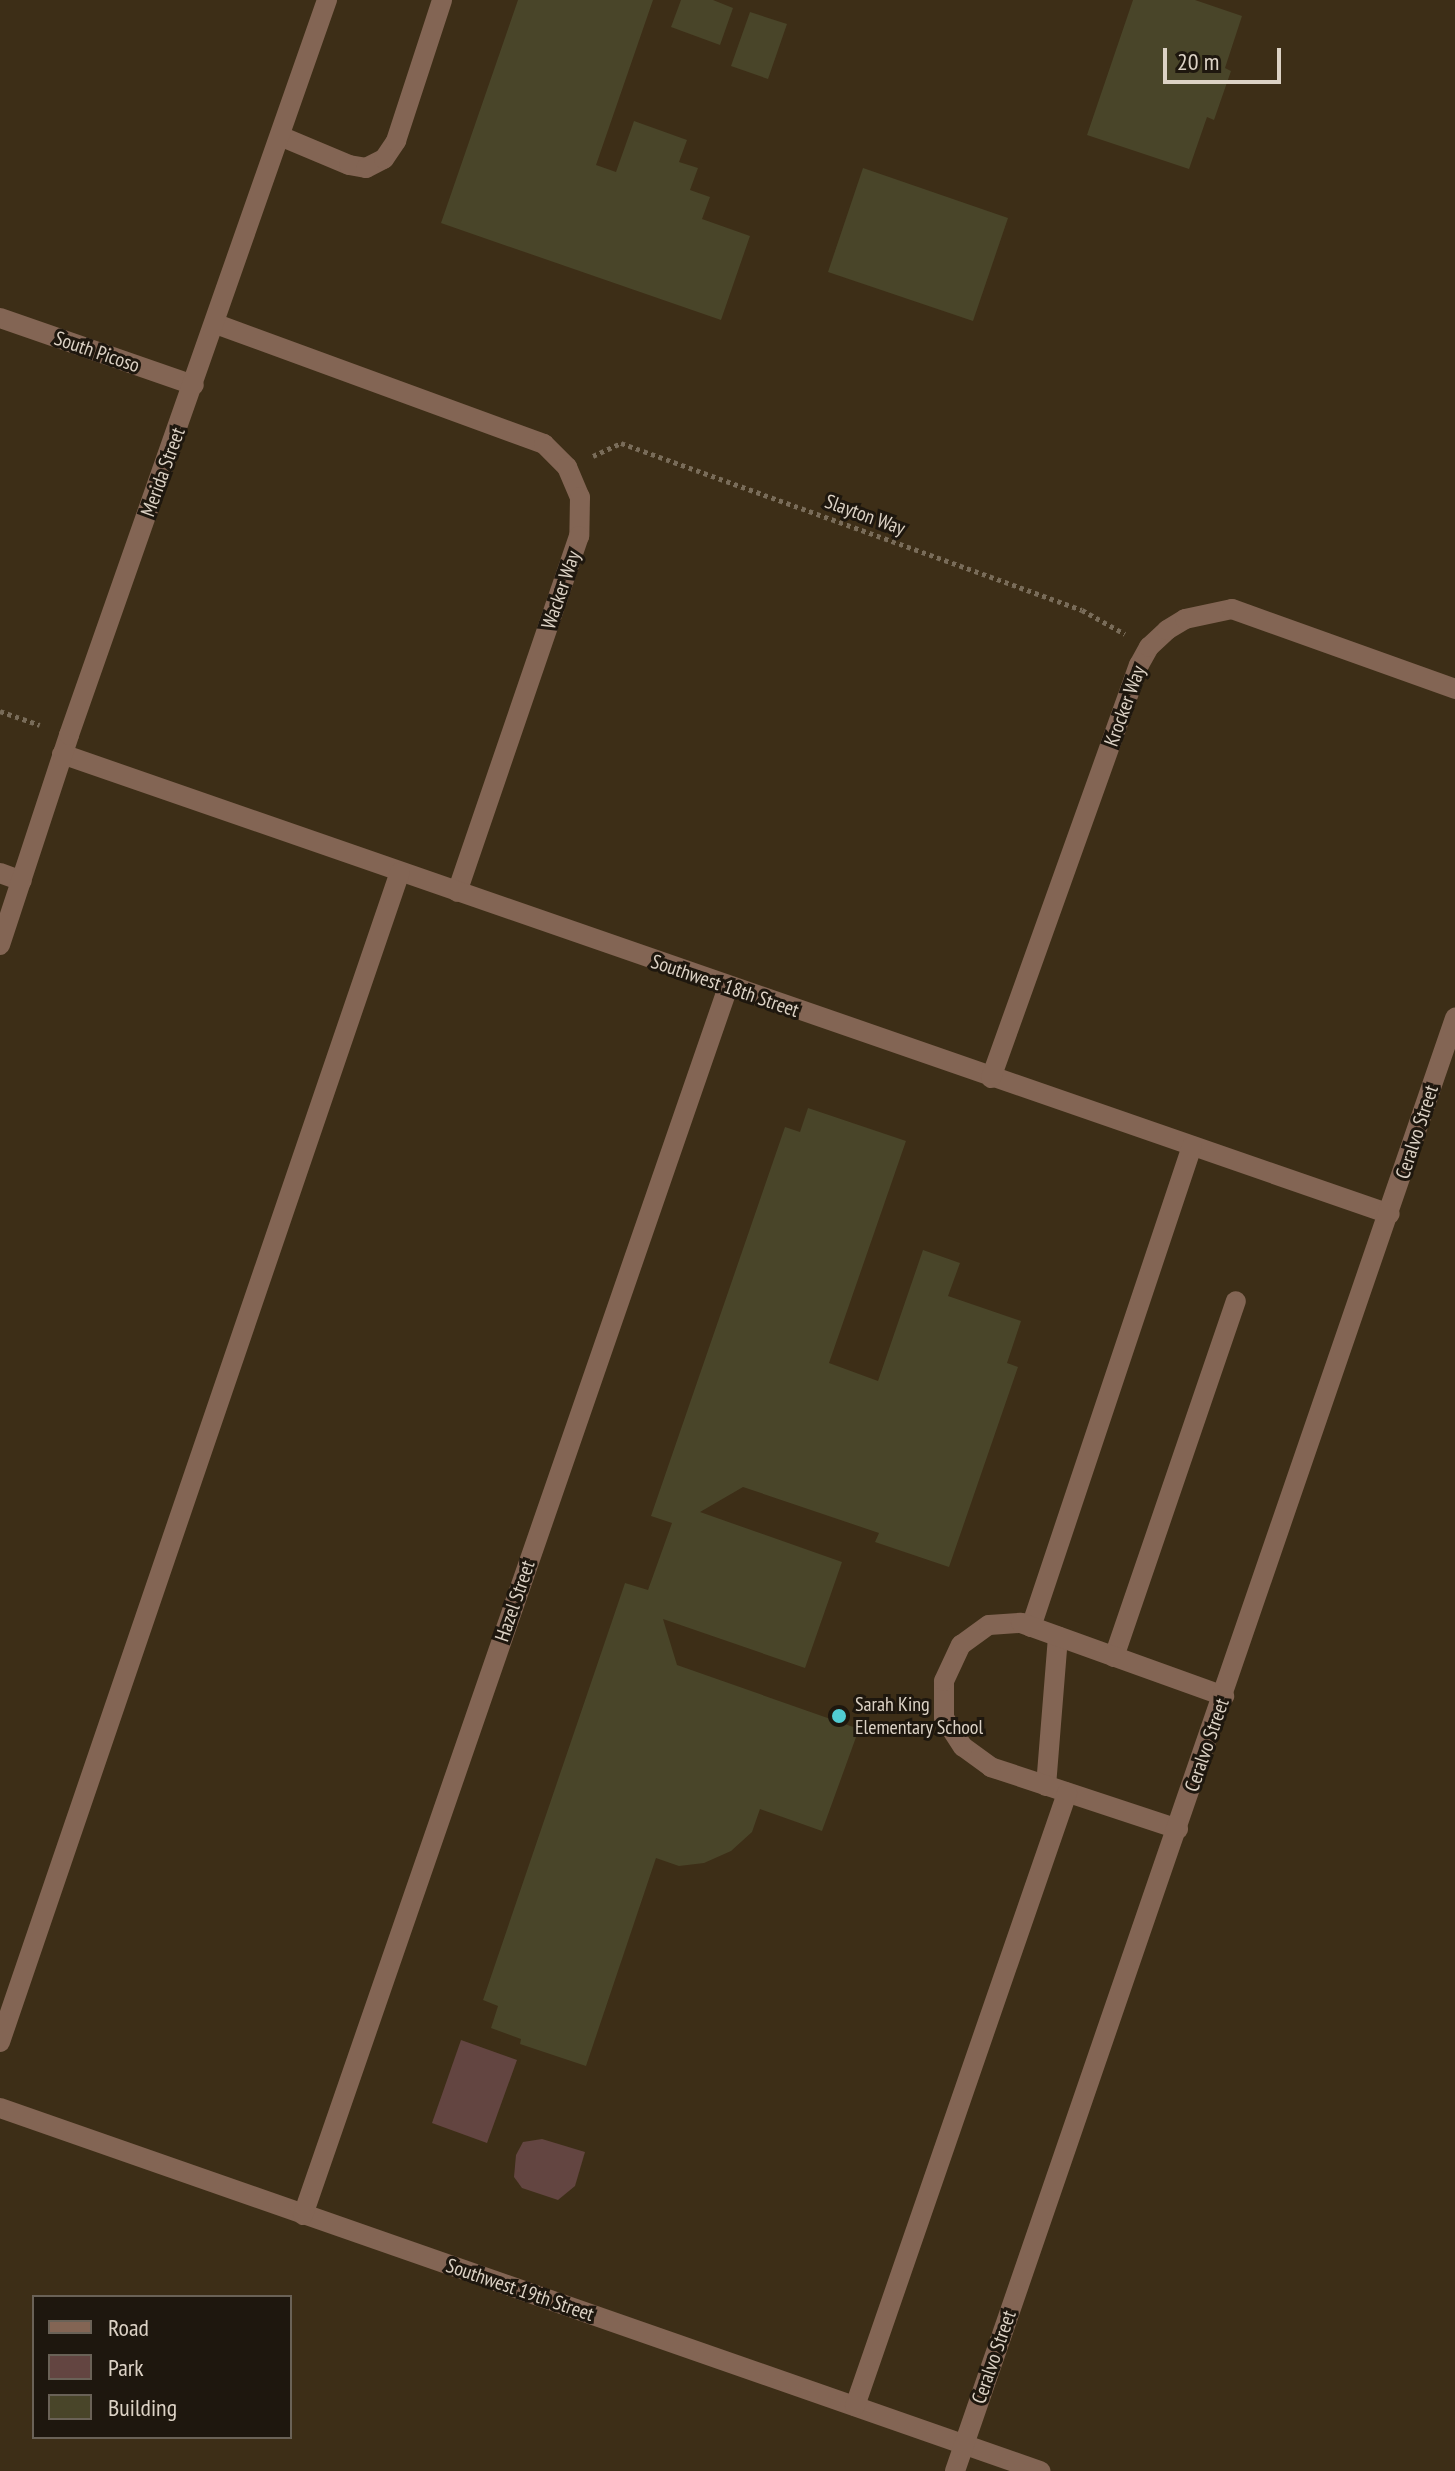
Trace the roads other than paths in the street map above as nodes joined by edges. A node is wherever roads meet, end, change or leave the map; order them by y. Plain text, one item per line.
1 (327, 0) edge
2 (442, 0) edge
3 (280, 136) junction
4 (0, 318) edge
5 (216, 324) junction
6 (194, 385) junction
7 (1455, 689) edge
8 (66, 745) junction
9 (400, 872) junction
10 (0, 873) edge
11 (22, 881) junction
12 (457, 892) junction
13 (0, 945) edge
14 (728, 987) junction
15 (1455, 1018) edge
16 (991, 1078) junction
17 (1192, 1146) junction
18 (1390, 1214) junction
19 (1236, 1301) dead end
20 (1031, 1627) junction
21 (1058, 1636) junction
22 (1114, 1657) junction
23 (1224, 1696) junction
24 (1046, 1786) junction
25 (1067, 1793) junction
26 (1178, 1829) junction
27 (0, 2042) edge
28 (0, 2108) edge
29 (303, 2215) junction
30 (855, 2406) junction
31 (964, 2444) junction
32 (955, 2471) edge
33 (1040, 2471) edge

1 - 3 street, Merida Street
2 - 3 street
3 - 5 street, Merida Street
4 - 6 street, South Picoso
5 - 6 street, Merida Street
5 - 12 street, Wacker Way
6 - 8 street, Merida Street
7 - 16 street, Krocker Way
8 - 9 street, Southwest 18th Street
8 - 11 street, Merida Street
9 - 12 street, Southwest 18th Street
9 - 27 street
10 - 11 street
11 - 13 street, Merida Street
12 - 14 street, Southwest 18th Street
14 - 16 street, Southwest 18th Street
14 - 29 street, Hazel Street
15 - 18 street, Ceralvo Street
16 - 17 street, Southwest 18th Street
17 - 18 street, Southwest 18th Street
17 - 20 street
18 - 23 street, Ceralvo Street
19 - 22 street
20 - 21 street
20 - 24 street
21 - 22 street
21 - 24 street
22 - 23 street
23 - 26 street, Ceralvo Street
24 - 25 street
25 - 26 street
25 - 30 street
26 - 31 street, Ceralvo Street
28 - 29 street, Southwest 19th Street
29 - 30 street, Southwest 19th Street
30 - 31 street, Southwest 19th Street
31 - 32 street, Ceralvo Street
31 - 33 street, Southwest 19th Street

